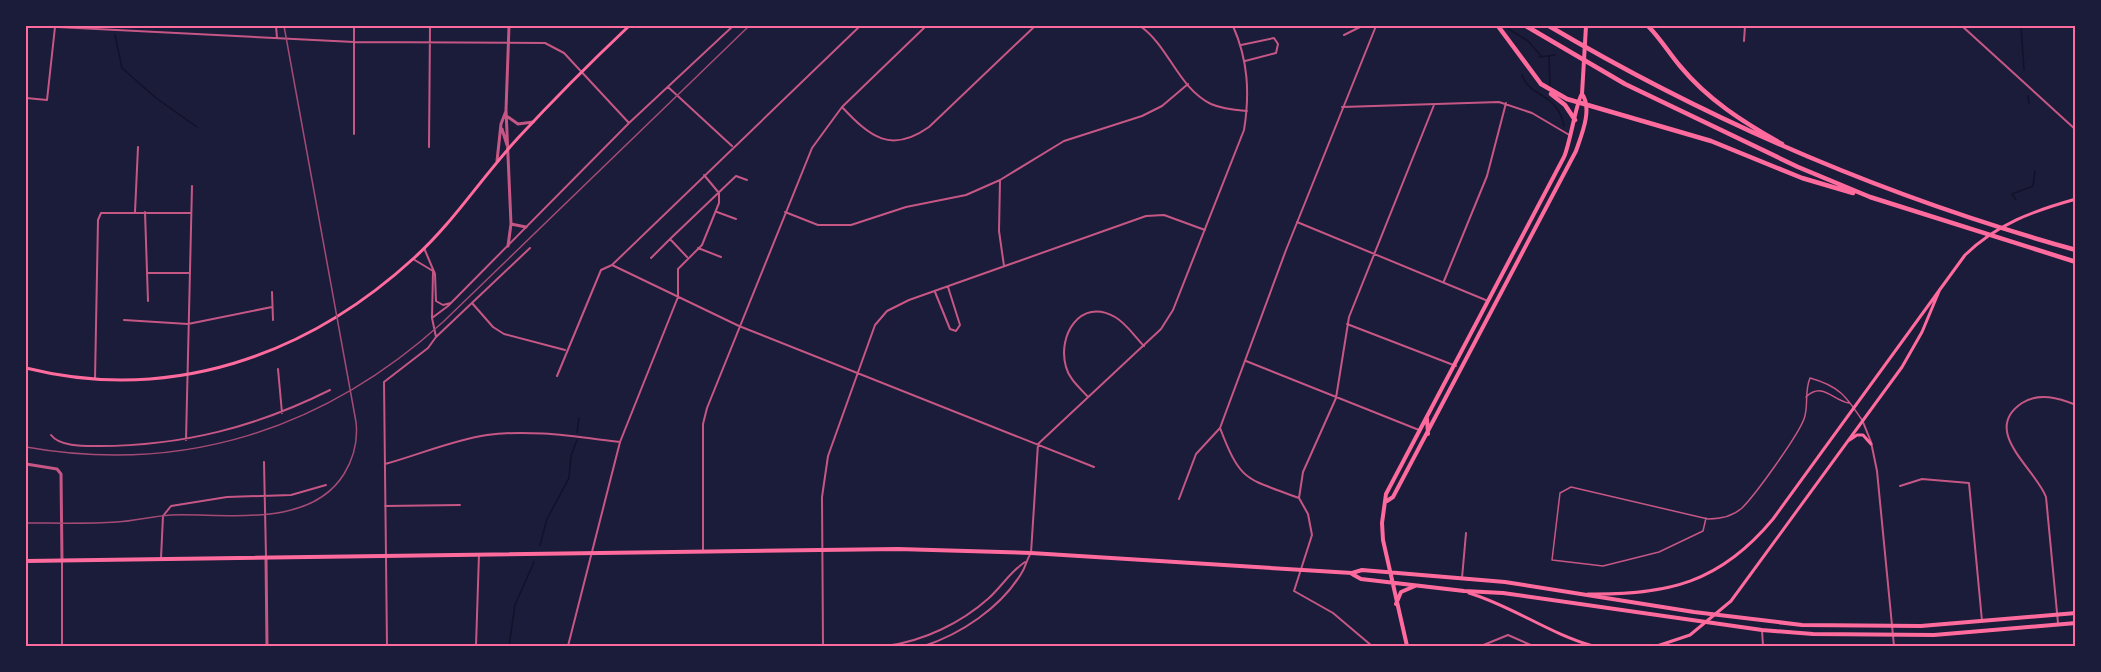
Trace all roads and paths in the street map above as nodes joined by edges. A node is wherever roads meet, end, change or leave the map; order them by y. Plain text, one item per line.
1 (37, 26) edge
2 (276, 26) edge
3 (354, 26) edge
4 (430, 26) edge
5 (509, 26) edge
6 (629, 26) edge
7 (733, 26) edge
8 (860, 26) edge
9 (926, 26) edge
10 (1032, 26) edge
11 (1140, 26) edge
12 (1233, 26) edge
13 (1362, 26) edge
14 (1376, 26) edge
15 (1498, 26) edge
16 (1526, 26) edge
17 (1549, 26) edge
18 (1586, 26) edge
19 (1648, 26) edge
20 (1745, 26) edge
21 (1962, 26) edge
22 (55, 27) junction
23 (1344, 35) dead end
24 (277, 38) junction
25 (1744, 41) dead end
26 (354, 42) junction
27 (509, 42) junction
28 (430, 43) junction
29 (1241, 45) junction
30 (1245, 61) junction
31 (582, 71) junction
32 (1188, 84) junction
33 (1541, 84) junction
34 (668, 87) junction
35 (1582, 94) junction
36 (26, 98) edge
37 (1576, 102) junction
38 (1506, 103) junction
39 (1434, 105) junction
40 (1586, 106) junction
41 (842, 107) junction
42 (1342, 107) junction
43 (506, 110) junction
44 (1247, 111) junction
45 (508, 117) junction
46 (1575, 120) junction
47 (533, 122) junction
48 (629, 123) junction
49 (501, 124) junction
50 (2076, 130) edge
51 (354, 134) dead end
52 (1572, 137) junction
53 (138, 147) dead end
54 (429, 147) dead end
55 (733, 147) junction
56 (509, 148) junction
57 (1789, 150) junction
58 (497, 163) junction
59 (704, 175) junction
60 (747, 180) dead end
61 (1000, 180) junction
62 (192, 186) dead end
63 (719, 193) junction
64 (1870, 197) junction
65 (2076, 199) edge
66 (135, 212) junction
67 (145, 212) junction
68 (717, 212) junction
69 (785, 212) junction
70 (191, 213) junction
71 (736, 219) dead end
72 (1297, 222) junction
73 (511, 224) junction
74 (526, 227) junction
75 (1205, 230) junction
76 (670, 240) junction
77 (508, 246) junction
78 (424, 248) junction
79 (530, 248) dead end
80 (698, 248) junction
81 (2076, 250) edge
82 (1374, 252) junction
83 (721, 257) dead end
84 (651, 258) dead end
85 (687, 258) junction
86 (413, 259) junction
87 (2076, 262) edge
88 (612, 265) junction
89 (1004, 266) junction
90 (433, 271) junction
91 (148, 273) junction
92 (189, 273) junction
93 (1444, 281) junction
94 (1942, 285) junction
95 (948, 287) junction
96 (935, 291) junction
97 (272, 292) dead end
98 (678, 297) junction
99 (148, 301) dead end
100 (1488, 301) junction
101 (452, 302) junction
102 (472, 303) junction
103 (273, 307) junction
104 (432, 318) junction
105 (273, 320) dead end
106 (124, 321) dead end
107 (188, 324) junction
108 (1347, 324) junction
109 (740, 326) junction
110 (436, 337) junction
111 (1144, 346) junction
112 (567, 351) junction
113 (1246, 361) junction
114 (1456, 366) junction
115 (26, 368) edge
116 (278, 369) dead end
117 (856, 372) junction
118 (187, 375) junction
119 (557, 376) dead end
120 (95, 379) junction
121 (330, 390) dead end
122 (1088, 398) junction
123 (1336, 398) junction
124 (1805, 398) junction
125 (1850, 403) junction
126 (2076, 405) edge
127 (1854, 407) junction
128 (282, 413) junction
129 (1427, 417) junction
130 (1862, 420) junction
131 (1220, 428) junction
132 (1420, 430) junction
133 (51, 435) dead end
134 (1428, 435) junction
135 (186, 440) junction
136 (620, 442) junction
137 (1847, 442) junction
138 (1038, 444) junction
139 (1871, 444) junction
140 (264, 462) dead end
141 (26, 464) edge
142 (385, 464) junction
143 (1094, 467) dead end
144 (326, 485) dead end
145 (1900, 486) dead end
146 (266, 495) junction
147 (1299, 498) junction
148 (1179, 499) dead end
149 (1387, 501) junction
150 (460, 505) dead end
151 (385, 506) junction
152 (1706, 518) junction
153 (1466, 533) dead end
154 (822, 549) junction
155 (703, 551) junction
156 (594, 552) junction
157 (1031, 553) junction
158 (479, 554) junction
159 (386, 555) junction
160 (266, 557) junction
161 (161, 559) junction
162 (26, 561) edge
163 (62, 561) junction
164 (1025, 562) junction
165 (1302, 569) junction
166 (1388, 572) junction
167 (1352, 573) junction
168 (1462, 578) junction
169 (1390, 582) junction
170 (1418, 585) junction
171 (1464, 591) junction
172 (1577, 593) junction
173 (1396, 605) junction
174 (2076, 613) edge
175 (2058, 614) junction
176 (1982, 621) junction
177 (2076, 623) edge
178 (2058, 625) junction
179 (1890, 627) junction
180 (1762, 630) junction
181 (1893, 635) junction
182 (62, 646) edge
183 (267, 646) edge
184 (387, 646) edge
185 (476, 646) edge
186 (568, 646) edge
187 (823, 646) edge
188 (886, 646) edge
189 (924, 646) edge
190 (1372, 646) edge
191 (1407, 646) edge
192 (1481, 646) edge
193 (1533, 646) edge
194 (1593, 646) edge
195 (1657, 646) edge
196 (1763, 646) edge
197 (1894, 646) edge

1 - 22 street
2 - 24 street
3 - 26 street
4 - 28 street
5 - 27 street
6 - 31 main road
7 - 34 street
8 - 55 street
9 - 41 street
10 - 41 street
11 - 32 street
12 - 29 street
13 - 23 street
14 - 42 street
15 - 33 highway
16 - 64 highway
17 - 57 highway
18 - 35 main road
19 - 57 highway
20 - 25 street
21 - 50 street
22 - 24 street
22 - 36 street
24 - 26 street
26 - 28 street
26 - 51 street
27 - 28 street
27 - 31 street
27 - 43 street
28 - 54 street
29 - 30 street
29 - 30 street
30 - 44 street
31 - 47 main road
31 - 48 street
32 - 44 street
32 - 61 street
33 - 37 highway
33 - 46 highway
34 - 48 street
34 - 55 street
35 - 37 main road
35 - 40 main road
37 - 40 highway
37 - 46 main road
38 - 39 street
38 - 52 street
38 - 93 street
39 - 42 street
39 - 82 street
40 - 64 highway
40 - 134 main road
41 - 69 street
42 - 72 street
43 - 45 street
43 - 49 street
44 - 75 street
45 - 47 street
45 - 56 street
46 - 52 main road
47 - 56 main road
48 - 74 street
49 - 56 street
49 - 58 street
52 - 100 main road
53 - 66 street
55 - 59 street
56 - 58 main road
56 - 73 street
57 - 81 highway
58 - 78 main road
59 - 63 street
59 - 88 street
60 - 63 street
61 - 69 street
61 - 89 street
62 - 70 street
63 - 68 street
63 - 76 street
64 - 87 highway
65 - 94 main road
66 - 67 street
66 - 120 street
67 - 70 street
67 - 91 street
68 - 71 street
68 - 80 street
69 - 109 street
70 - 92 street
72 - 82 street
72 - 113 street
73 - 74 street
73 - 77 street
74 - 77 street
75 - 89 street
75 - 111 street
76 - 84 street
76 - 85 street
77 - 101 street
78 - 86 main road
78 - 90 street
79 - 102 street
80 - 83 street
80 - 85 street
82 - 93 street
82 - 108 street
85 - 98 street
86 - 90 street
86 - 118 main road
88 - 98 street
88 - 112 street
89 - 95 street
90 - 101 street
90 - 104 street
91 - 92 street
91 - 99 street
92 - 107 street
93 - 100 street
94 - 127 main road
94 - 130 main road
95 - 96 street
95 - 96 street
96 - 117 street
97 - 103 street
98 - 109 street
98 - 136 street
100 - 114 main road
101 - 104 street
102 - 110 street
102 - 112 street
103 - 105 street
103 - 107 street
104 - 110 street
106 - 107 street
107 - 118 street
108 - 114 street
108 - 123 street
109 - 117 street
109 - 155 street
110 - 142 street
111 - 122 street
111 - 122 street
112 - 119 street
113 - 123 street
113 - 131 street
114 - 129 main road
115 - 120 main road
116 - 128 street
117 - 138 street
117 - 154 street
118 - 120 main road
118 - 135 street
121 - 128 street
122 - 138 street
123 - 132 street
123 - 147 street
124 - 125 lane
124 - 125 lane
124 - 152 lane
125 - 127 lane
126 - 175 street
127 - 130 lane
127 - 172 main road
128 - 135 street
129 - 132 main road
129 - 134 main road
130 - 137 main road
130 - 139 street
131 - 147 street
131 - 148 street
132 - 149 main road
133 - 135 street
134 - 149 main road
136 - 142 street
136 - 156 street
137 - 139 main road
137 - 195 main road
138 - 143 street
138 - 157 street
139 - 179 street
140 - 146 street
141 - 163 street
142 - 151 street
144 - 146 street
145 - 176 street
146 - 160 street
146 - 161 street
147 - 165 street
149 - 166 main road
150 - 151 street
151 - 159 street
152 - 152 lane
153 - 168 street
154 - 155 main road
154 - 157 main road
154 - 187 street
155 - 156 main road
156 - 158 main road
156 - 186 street
157 - 164 street
157 - 165 main road
158 - 159 main road
158 - 185 street
159 - 160 main road
159 - 184 street
160 - 161 main road
160 - 183 street
161 - 163 main road
162 - 163 main road
163 - 182 street
164 - 188 street
164 - 189 street
165 - 167 main road
165 - 190 street
166 - 167 main road
166 - 168 main road
166 - 169 main road
167 - 169 main road
168 - 172 main road
169 - 170 main road
169 - 173 main road
170 - 171 main road
170 - 173 main road
171 - 180 main road
171 - 194 main road
172 - 179 main road
173 - 191 main road
174 - 175 main road
175 - 176 main road
175 - 178 street
176 - 179 main road
177 - 178 main road
178 - 181 main road
179 - 181 street
180 - 181 main road
180 - 196 street
181 - 197 street
192 - 193 street

